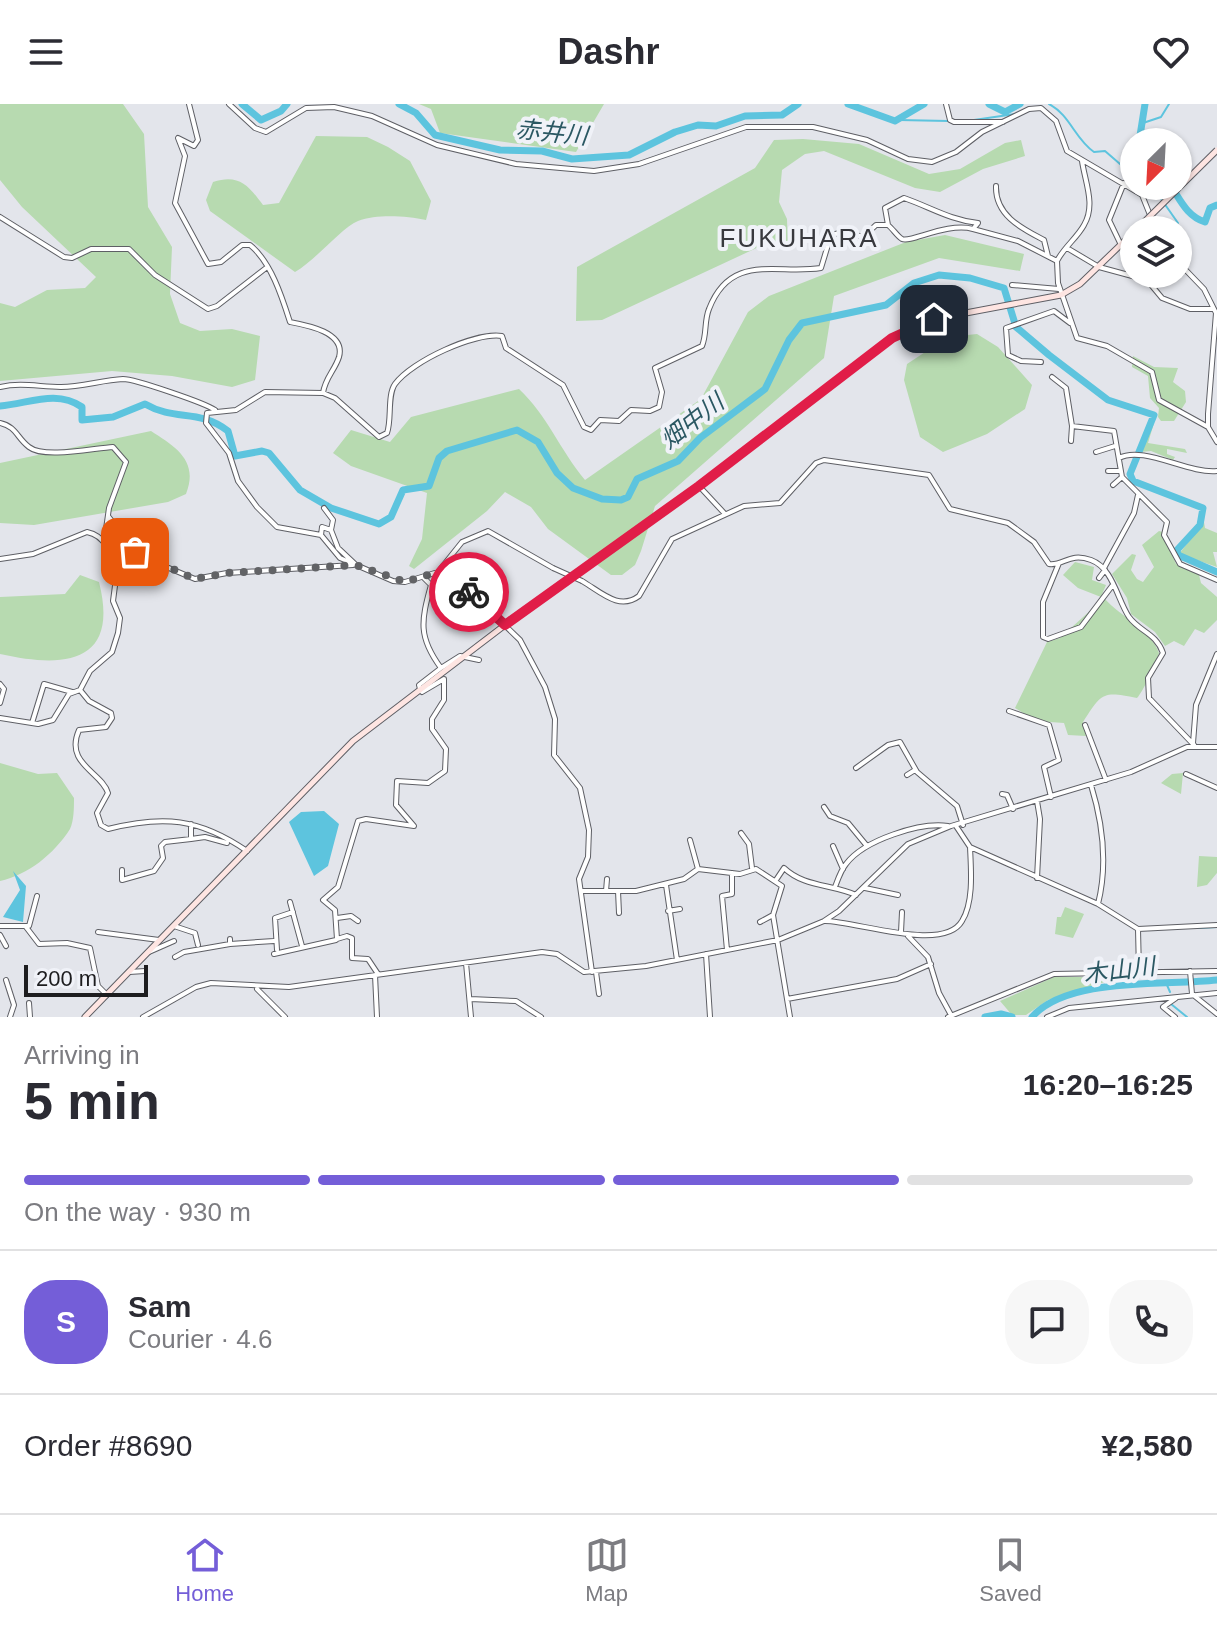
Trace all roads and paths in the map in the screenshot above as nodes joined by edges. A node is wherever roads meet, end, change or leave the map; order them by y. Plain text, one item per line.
1 (189, 104) edge
2 (229, 104) edge
3 (946, 104) edge
4 (1009, 121) junction
5 (1217, 150) edge
6 (1082, 161) junction
7 (1120, 181) edge
8 (996, 186) dead end
9 (1120, 193) edge
10 (1150, 216) edge
11 (0, 217) edge
12 (888, 225) junction
13 (973, 229) junction
14 (1120, 237) edge
15 (1120, 245) edge
16 (1066, 247) junction
17 (1048, 256) junction
18 (1057, 261) junction
19 (1099, 267) junction
20 (266, 268) junction
21 (1192, 277) edge
22 (1012, 285) dead end
23 (1060, 292) junction
24 (1214, 309) junction
25 (1070, 323) junction
26 (1041, 362) dead end
27 (1052, 377) dead end
28 (0, 387) edge
29 (323, 393) junction
30 (221, 414) junction
31 (0, 423) edge
32 (1072, 426) junction
33 (1208, 427) junction
34 (1071, 441) dead end
35 (1217, 442) edge
36 (1115, 446) junction
37 (1096, 452) dead end
38 (1119, 458) junction
39 (1108, 471) dead end
40 (1119, 471) junction
41 (1217, 471) edge
42 (1122, 477) junction
43 (1113, 485) dead end
44 (699, 486) junction
45 (1138, 493) junction
46 (324, 508) dead end
47 (725, 514) junction
48 (108, 516) junction
49 (331, 530) junction
50 (321, 535) junction
51 (0, 559) edge
52 (1059, 563) junction
53 (356, 565) junction
54 (1105, 569) junction
55 (438, 572) junction
56 (117, 577) junction
57 (424, 578) junction
58 (1099, 578) dead end
59 (1217, 580) edge
60 (1112, 586) junction
61 (505, 625) junction
62 (1217, 654) edge
63 (464, 657) junction
64 (479, 660) dead end
65 (441, 668) junction
66 (0, 684) edge
67 (420, 689) junction
68 (80, 690) junction
69 (72, 692) junction
70 (0, 703) edge
71 (1009, 711) dead end
72 (0, 718) edge
73 (32, 723) junction
74 (1085, 725) dead end
75 (1194, 745) junction
76 (1217, 747) edge
77 (856, 768) dead end
78 (915, 770) junction
79 (1186, 774) dead end
80 (907, 775) dead end
81 (1106, 780) junction
82 (1091, 785) junction
83 (1217, 788) edge
84 (1002, 794) dead end
85 (1051, 797) junction
86 (1037, 801) junction
87 (824, 807) dead end
88 (1013, 809) junction
89 (191, 824) junction
90 (963, 825) junction
91 (953, 826) junction
92 (741, 833) dead end
93 (191, 839) junction
94 (690, 840) dead end
95 (227, 843) dead end
96 (833, 846) dead end
97 (867, 846) junction
98 (970, 847) junction
99 (247, 851) junction
100 (698, 869) junction
101 (752, 869) junction
102 (843, 869) junction
103 (122, 870) dead end
104 (732, 873) junction
105 (1037, 878) junction
106 (607, 879) dead end
107 (776, 880) junction
108 (666, 885) junction
109 (835, 887) junction
110 (864, 887) junction
111 (582, 891) junction
112 (606, 891) junction
113 (618, 891) junction
114 (856, 895) junction
115 (898, 895) dead end
116 (37, 896) dead end
117 (290, 902) dead end
118 (1098, 904) junction
119 (627, 906) dead end
120 (680, 909) dead end
121 (668, 911) junction
122 (293, 912) junction
123 (902, 912) dead end
124 (773, 915) junction
125 (337, 918) junction
126 (358, 921) dead end
127 (824, 921) junction
128 (760, 922) dead end
129 (1217, 925) edge
130 (0, 926) edge
131 (174, 926) junction
132 (26, 927) junction
133 (1138, 929) junction
134 (98, 932) dead end
135 (904, 933) junction
136 (0, 935) edge
137 (337, 939) junction
138 (160, 940) junction
139 (778, 940) junction
140 (174, 941) dead end
141 (274, 941) junction
142 (198, 945) dead end
143 (6, 946) dead end
144 (302, 946) junction
145 (211, 949) junction
146 (727, 950) junction
147 (149, 952) junction
148 (706, 954) junction
149 (209, 956) dead end
150 (175, 957) dead end
151 (677, 960) junction
152 (466, 963) junction
153 (931, 964) junction
154 (145, 971) dead end
155 (1190, 971) junction
156 (1217, 971) edge
157 (129, 972) junction
158 (594, 972) junction
159 (1139, 972) junction
160 (377, 975) junction
161 (6, 980) dead end
162 (257, 989) dead end
163 (1191, 993) junction
164 (1217, 993) edge
165 (599, 994) dead end
166 (107, 995) junction
167 (1180, 996) junction
168 (470, 999) junction
169 (787, 999) junction
170 (29, 1003) dead end
171 (1217, 1014) edge
172 (950, 1016) edge
173 (10, 1017) edge
174 (30, 1017) edge
175 (85, 1017) edge
176 (143, 1017) edge
177 (285, 1017) edge
178 (377, 1017) edge
179 (471, 1017) edge
180 (541, 1017) edge
181 (710, 1017) edge
182 (790, 1017) edge
183 (1047, 1017) edge
184 (1175, 1017) edge

1 - 20 street
2 - 4 street
3 - 4 street
4 - 6 street
5 - 10 street, bridge
6 - 7 street
6 - 16 street
8 - 17 street
9 - 14 street
11 - 20 street
12 - 13 street
12 - 13 street
12 - 29 street
13 - 17 street
15 - 19 street
16 - 18 street
16 - 19 street
17 - 18 street
18 - 23 street
19 - 23 street
19 - 24 street
20 - 29 street
21 - 24 street
22 - 23 street
23 - 25 street
23 - 44 street
24 - 33 street
25 - 26 street
25 - 33 street
27 - 32 street
28 - 30 street
29 - 30 street
30 - 50 street
31 - 48 street
32 - 34 street
32 - 36 street
33 - 35 street
36 - 37 street
36 - 38 street
38 - 40 street
38 - 41 street
39 - 40 street
40 - 42 street
42 - 43 street
42 - 45 street
44 - 47 street
44 - 61 street
45 - 54 street
45 - 59 street
46 - 49 street
47 - 52 street
47 - 55 street, bridge
48 - 53 street
48 - 56 street
49 - 50 street
49 - 53 street
50 - 53 street
51 - 56 street
52 - 54 street
52 - 60 street
53 - 57 street
54 - 58 street
54 - 60 street
55 - 57 street
55 - 61 street
56 - 68 street
57 - 65 street
60 - 75 street
61 - 63 street
61 - 111 street
62 - 75 street
63 - 64 street
63 - 65 street
63 - 67 street
65 - 67 street
66 - 70 street
67 - 99 street
67 - 125 street
68 - 69 street
68 - 89 street
69 - 73 street
69 - 73 street
71 - 85 street
72 - 73 street
74 - 81 street
75 - 76 street
75 - 81 street
77 - 78 street
78 - 80 street
78 - 90 street
79 - 83 street
81 - 82 street
82 - 85 street
82 - 118 street
84 - 88 street
85 - 86 street
86 - 88 street
86 - 105 street
87 - 97 street
88 - 90 street
89 - 93 street
89 - 99 street
90 - 91 street
91 - 97 street
91 - 98 street
91 - 110 street
92 - 101 street
93 - 95 street
93 - 103 street
94 - 100 street
96 - 102 street
97 - 102 street
98 - 105 street
98 - 135 street
99 - 131 street
100 - 104 street
100 - 108 street
101 - 104 street
101 - 107 street
102 - 109 street
104 - 146 street
105 - 118 street
106 - 112 street
107 - 109 street
107 - 124 street
108 - 113 street
108 - 121 street
109 - 114 street
110 - 114 street
110 - 115 street
111 - 112 street
111 - 158 street
112 - 113 street
113 - 119 street
114 - 127 street
116 - 132 street
117 - 122 street
118 - 133 street
120 - 121 street
121 - 151 street
122 - 141 street
122 - 144 street
123 - 135 street
124 - 128 street
124 - 139 street
125 - 126 street
125 - 137 street
127 - 135 street
127 - 139 street
129 - 133 street
130 - 132 street
131 - 138 street
131 - 142 street
132 - 166 street
133 - 159 street
134 - 138 street
135 - 153 street
136 - 143 street
137 - 144 street
137 - 160 street
138 - 147 street
139 - 146 street
139 - 169 street
140 - 147 street
141 - 144 street
141 - 145 street
145 - 149 street
145 - 150 street
146 - 148 street
147 - 157 street
148 - 151 street
148 - 181 street
151 - 158 street
152 - 158 street
152 - 160 street
152 - 168 street
153 - 169 street
153 - 172 street
154 - 157 street
155 - 156 street
155 - 159 street
155 - 163 street
157 - 166 street
158 - 165 street
159 - 172 street
160 - 176 street
160 - 178 street
161 - 173 street
162 - 177 street
163 - 164 street
163 - 167 street
163 - 171 street
166 - 175 street
167 - 183 street
167 - 184 street
168 - 179 street
168 - 180 street
169 - 182 street
170 - 174 street

